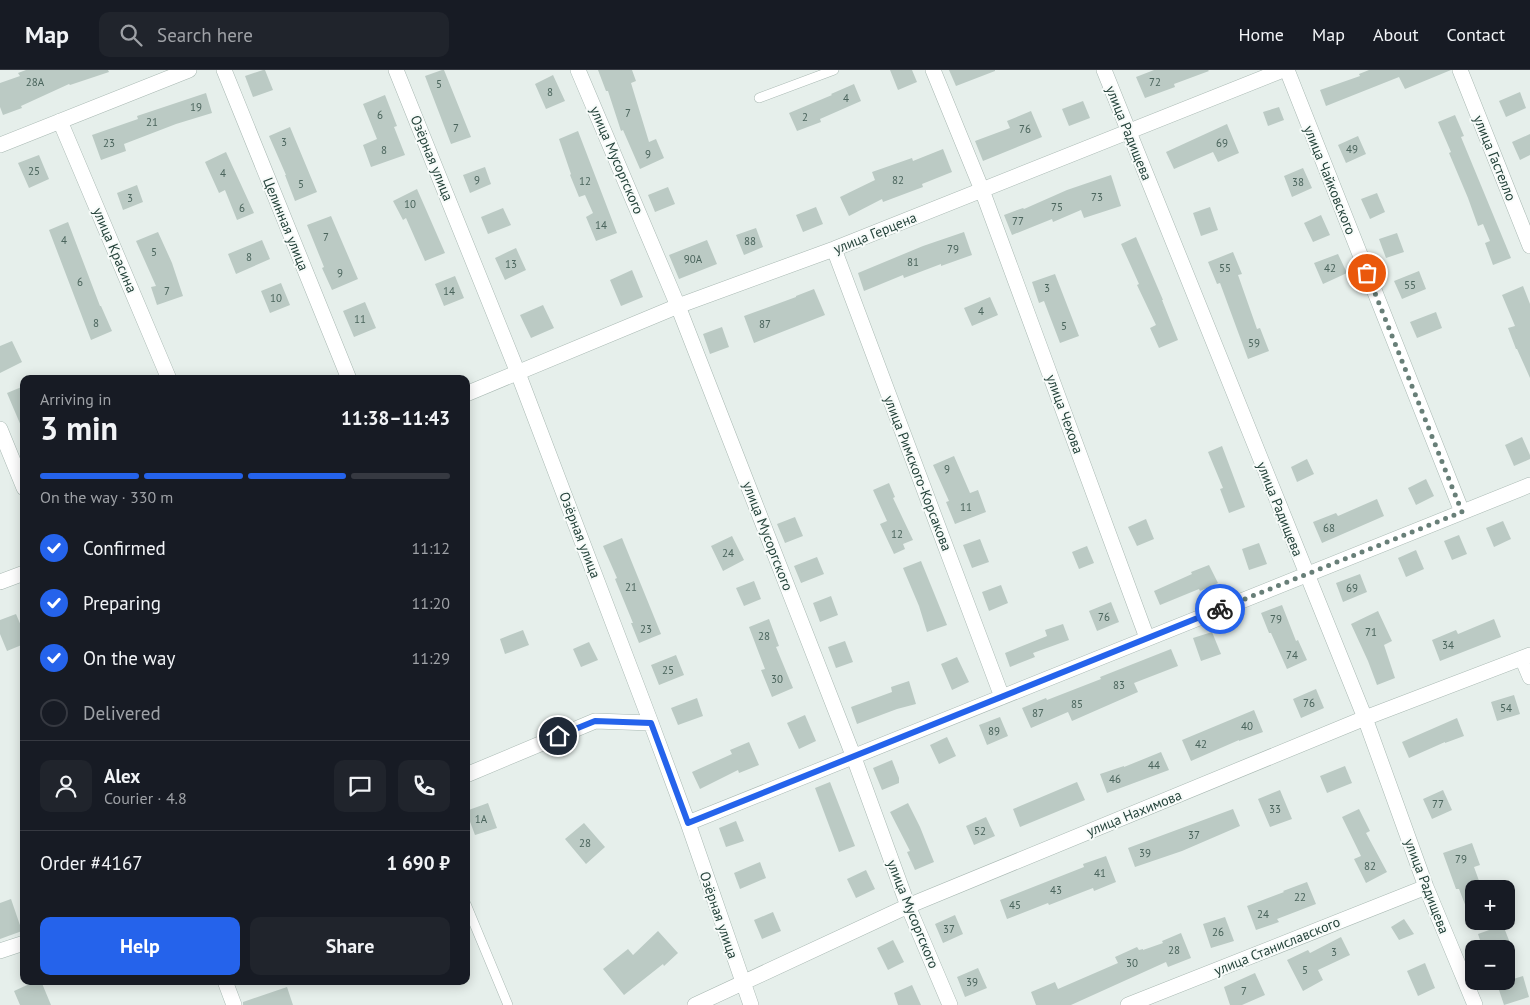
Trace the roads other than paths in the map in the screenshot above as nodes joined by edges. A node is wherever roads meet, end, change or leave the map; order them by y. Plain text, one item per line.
1 (189, 70) edge
2 (224, 70) edge
3 (396, 70) edge
4 (578, 70) edge
5 (834, 70) edge
6 (933, 70) edge
7 (1104, 70) edge
8 (1285, 70) edge
9 (1460, 70) edge
10 (759, 98) dead end
11 (60, 121) junction
12 (1128, 132) junction
13 (0, 145) edge
14 (982, 190) junction
15 (1530, 246) edge
16 (834, 249) junction
17 (678, 306) junction
18 (518, 373) junction
19 (167, 375) edge
20 (346, 375) edge
21 (470, 392) edge
22 (0, 429) edge
23 (20, 478) edge
24 (1530, 485) edge
25 (1462, 512) junction
26 (20, 574) edge
27 (1307, 575) junction
28 (0, 582) edge
29 (1148, 638) junction
30 (1526, 656) edge
31 (1530, 677) edge
32 (1002, 697) junction
33 (1365, 718) junction
34 (651, 723) junction
35 (853, 756) junction
36 (470, 773) edge
37 (688, 823) junction
38 (1426, 887) junction
39 (908, 906) junction
40 (470, 914) edge
41 (20, 944) edge
42 (0, 951) edge
43 (742, 983) junction
44 (226, 985) edge
45 (234, 1005) edge
46 (508, 1005) edge
47 (695, 1005) edge
48 (751, 1005) edge
49 (950, 1005) edge
50 (1128, 1005) edge
51 (1475, 1005) edge

1 - 11 street
2 - 20 street, Целинная улица
3 - 18 street, Озёрная улица
4 - 17 street, улица Мусоргского
5 - 10 lane
6 - 14 street, улица Чехова
7 - 12 street, улица Радищева
8 - 12 street, улица Герцена
8 - 25 street, улица Чайковского
9 - 15 street, улица Гастелло
11 - 13 street
11 - 19 street, улица Красина
12 - 14 street, улица Герцена
12 - 27 street, улица Радищева
14 - 16 street, улица Герцена
14 - 29 street, улица Чехова
16 - 17 street, улица Герцена
16 - 32 street, улица Римского-Корсакова
17 - 18 street, улица Герцена
17 - 35 street, улица Мусоргского
18 - 21 street, улица Герцена
18 - 34 street, Озёрная улица
22 - 23 street
24 - 25 street
25 - 27 street
26 - 28 street
27 - 29 street
27 - 33 street, улица Радищева
29 - 32 street
30 - 31 street
30 - 33 street, улица Нахимова
32 - 35 street
33 - 38 street, улица Радищева
33 - 39 street, улица Нахимова
34 - 36 street
34 - 37 street, Озёрная улица
35 - 37 street
35 - 39 street, улица Мусоргского
37 - 43 street, Озёрная улица
38 - 50 street, улица Станиславского
38 - 51 street, улица Радищева
39 - 43 street, улица Нахимова
39 - 49 street, улица Мусоргского
40 - 46 lane
41 - 42 street
43 - 47 street, улица Нахимова
43 - 48 street, Озёрная улица
44 - 45 street

